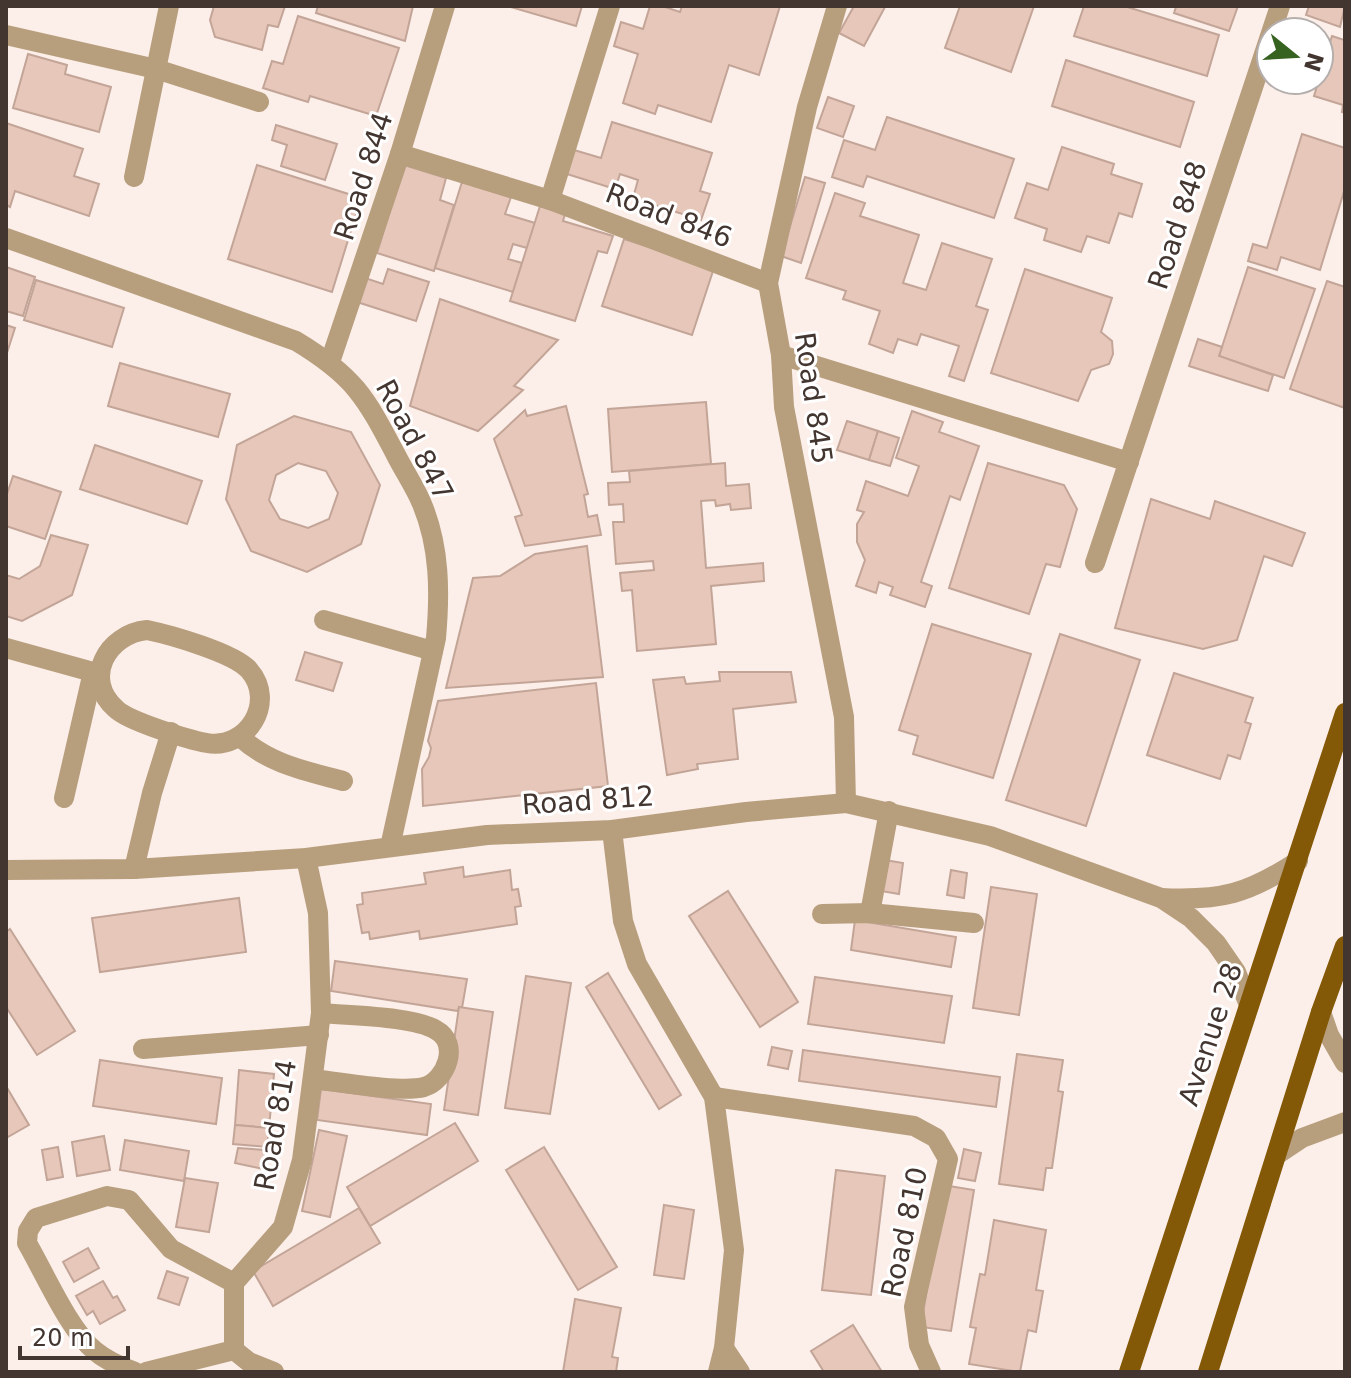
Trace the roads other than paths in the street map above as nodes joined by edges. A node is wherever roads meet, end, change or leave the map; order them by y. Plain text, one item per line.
1 (169, 6) edge
2 (445, 6) edge
3 (610, 6) edge
4 (837, 6) edge
5 (1280, 6) edge
6 (6, 35) edge
7 (156, 69) junction
8 (259, 102) dead end
9 (400, 154) junction
10 (134, 177) dead end
11 (550, 200) junction
12 (6, 238) edge
13 (768, 283) junction
14 (781, 355) junction
15 (330, 362) junction
16 (1129, 462) junction
17 (1095, 563) dead end
18 (324, 620) dead end
19 (6, 648) edge
20 (433, 651) junction
21 (97, 673) junction
22 (1345, 713) edge
23 (171, 732) junction
24 (240, 737) junction
25 (343, 781) dead end
26 (64, 798) dead end
27 (846, 803) junction
28 (889, 811) junction
29 (612, 830) junction
30 (390, 847) junction
31 (306, 858) junction
32 (1298, 861) junction
33 (134, 869) junction
34 (6, 870) edge
35 (1161, 898) junction
36 (870, 913) junction
37 (822, 914) dead end
38 (974, 923) dead end
39 (1345, 946) edge
40 (1249, 1005) junction
41 (1321, 1012) junction
42 (321, 1013) junction
43 (319, 1035) junction
44 (143, 1049) dead end
45 (1345, 1063) edge
46 (313, 1079) junction
47 (714, 1097) junction
48 (1345, 1122) edge
49 (1278, 1154) junction
50 (234, 1283) junction
51 (724, 1348) junction
52 (234, 1350) junction
53 (135, 1372) edge
54 (146, 1372) edge
55 (274, 1372) edge
56 (718, 1372) edge
57 (740, 1372) edge
58 (931, 1372) edge
59 (1129, 1372) edge
60 (1208, 1372) edge

1 - 7 street
2 - 9 street, Road 844
3 - 11 street
4 - 13 street, Road 845
5 - 16 street, Road 848
6 - 7 street
7 - 8 street
7 - 10 street
9 - 11 street, Road 846
9 - 15 street, Road 844
11 - 13 street, Road 846
12 - 15 street, Road 847
13 - 14 street, Road 845
14 - 16 street
14 - 27 street, Road 845
15 - 20 street, Road 847
16 - 17 street, Road 848
18 - 20 street
19 - 21 street
20 - 30 street, Road 847
21 - 23 street
21 - 24 street
21 - 26 street
22 - 32 main road, Avenue 28
23 - 24 street
23 - 33 street
24 - 25 street
27 - 28 street, Road 812
27 - 29 street, Road 812
28 - 35 street, Road 812
28 - 36 street
29 - 30 street, Road 812
29 - 47 street
30 - 31 street, Road 812
31 - 33 street, Road 812
31 - 42 street, Road 814
32 - 35 street, Road 812
32 - 40 main road, Avenue 28
33 - 34 street, Road 812
35 - 40 street, Road 812
36 - 37 street
36 - 38 street
39 - 41 main road
40 - 59 main road, Avenue 28
41 - 45 street
41 - 49 main road
42 - 43 street, Road 814
42 - 46 street
43 - 44 street, Road 814
43 - 46 street, Road 814
46 - 50 street, Road 814
47 - 51 street
47 - 58 street, Road 810
48 - 49 street
49 - 60 main road
50 - 52 street
50 - 53 street
51 - 56 street
51 - 57 street
52 - 54 street
52 - 55 street

